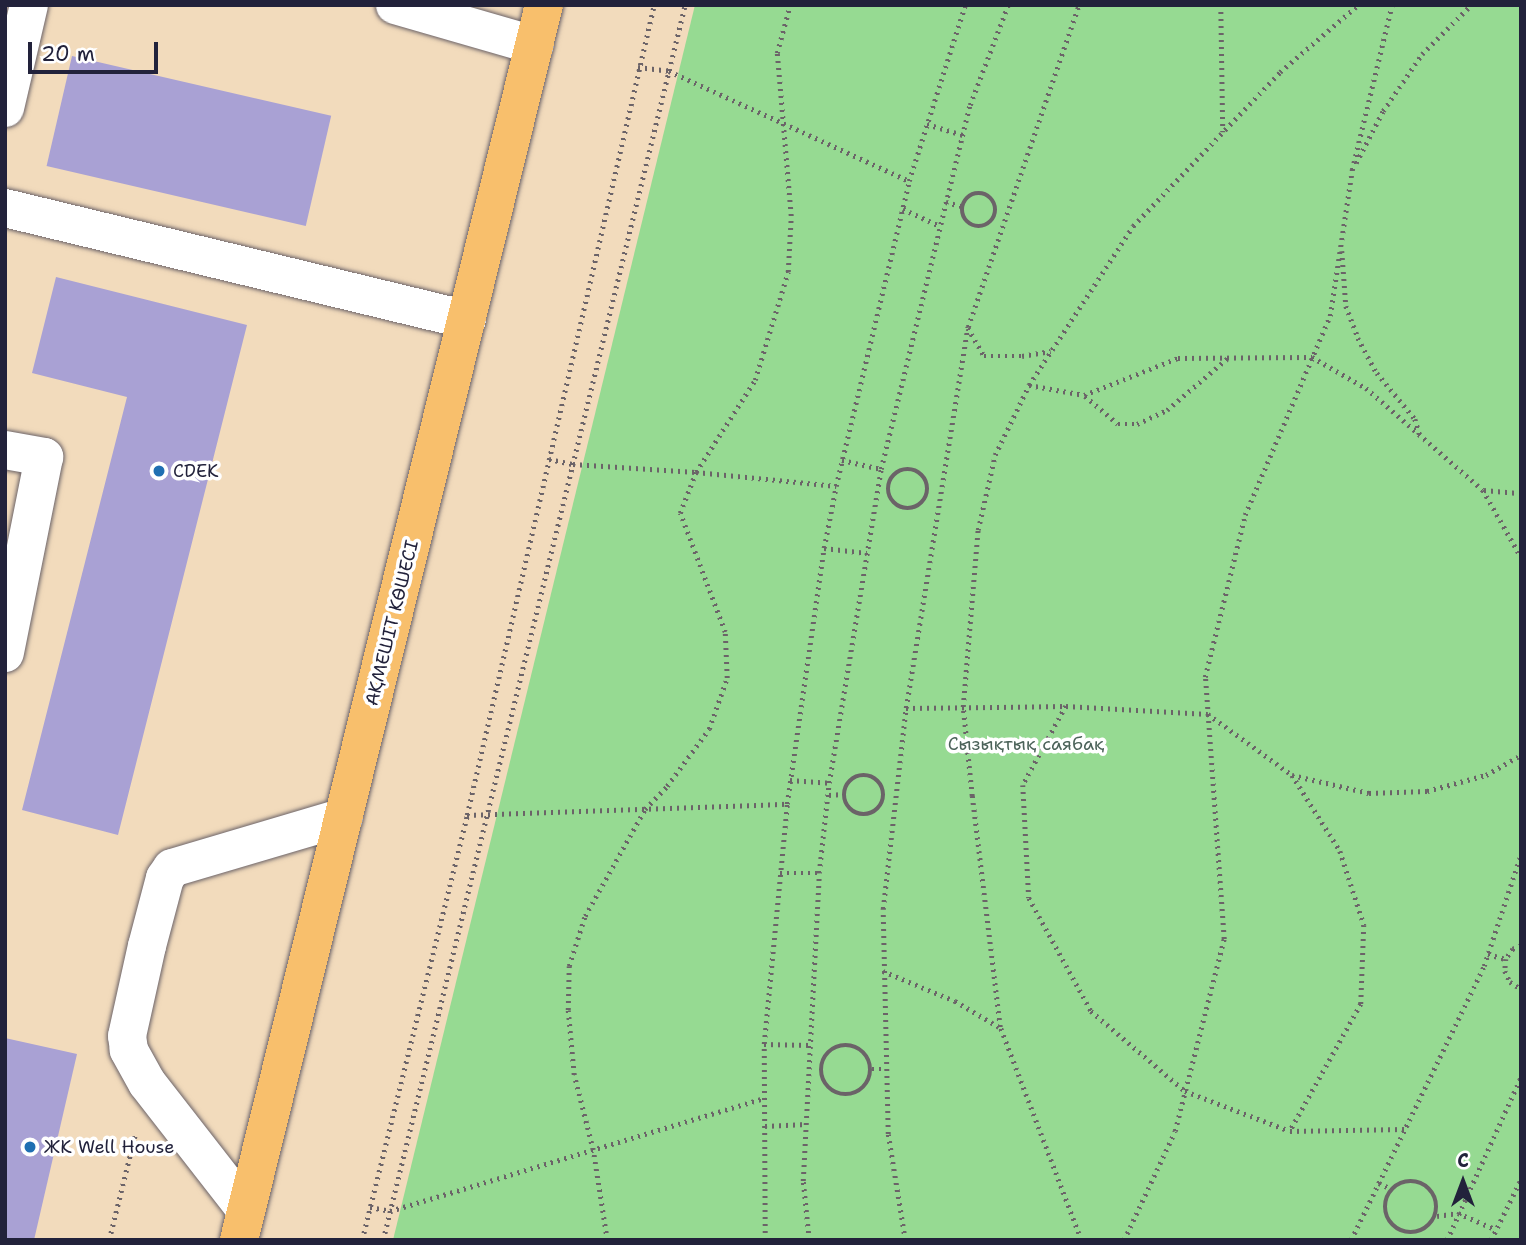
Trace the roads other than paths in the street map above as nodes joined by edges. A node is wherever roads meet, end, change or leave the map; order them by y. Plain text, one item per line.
1 (29, 5) edge
2 (395, 5) edge
3 (544, 5) edge
4 (534, 45) junction
5 (5, 108) edge
6 (5, 208) edge
7 (467, 320) junction
8 (5, 450) edge
9 (5, 653) edge
10 (344, 817) junction
11 (243, 1225) edge

1 - 5 street
2 - 4 street
3 - 4 main road, АҚМЕШІТ КӨШЕСІ
4 - 7 main road, АҚМЕШІТ КӨШЕСІ
6 - 7 street
7 - 10 main road, АҚМЕШІТ КӨШЕСІ
8 - 9 street
10 - 11 main road, АҚМЕШІТ КӨШЕСІ
10 - 11 street

